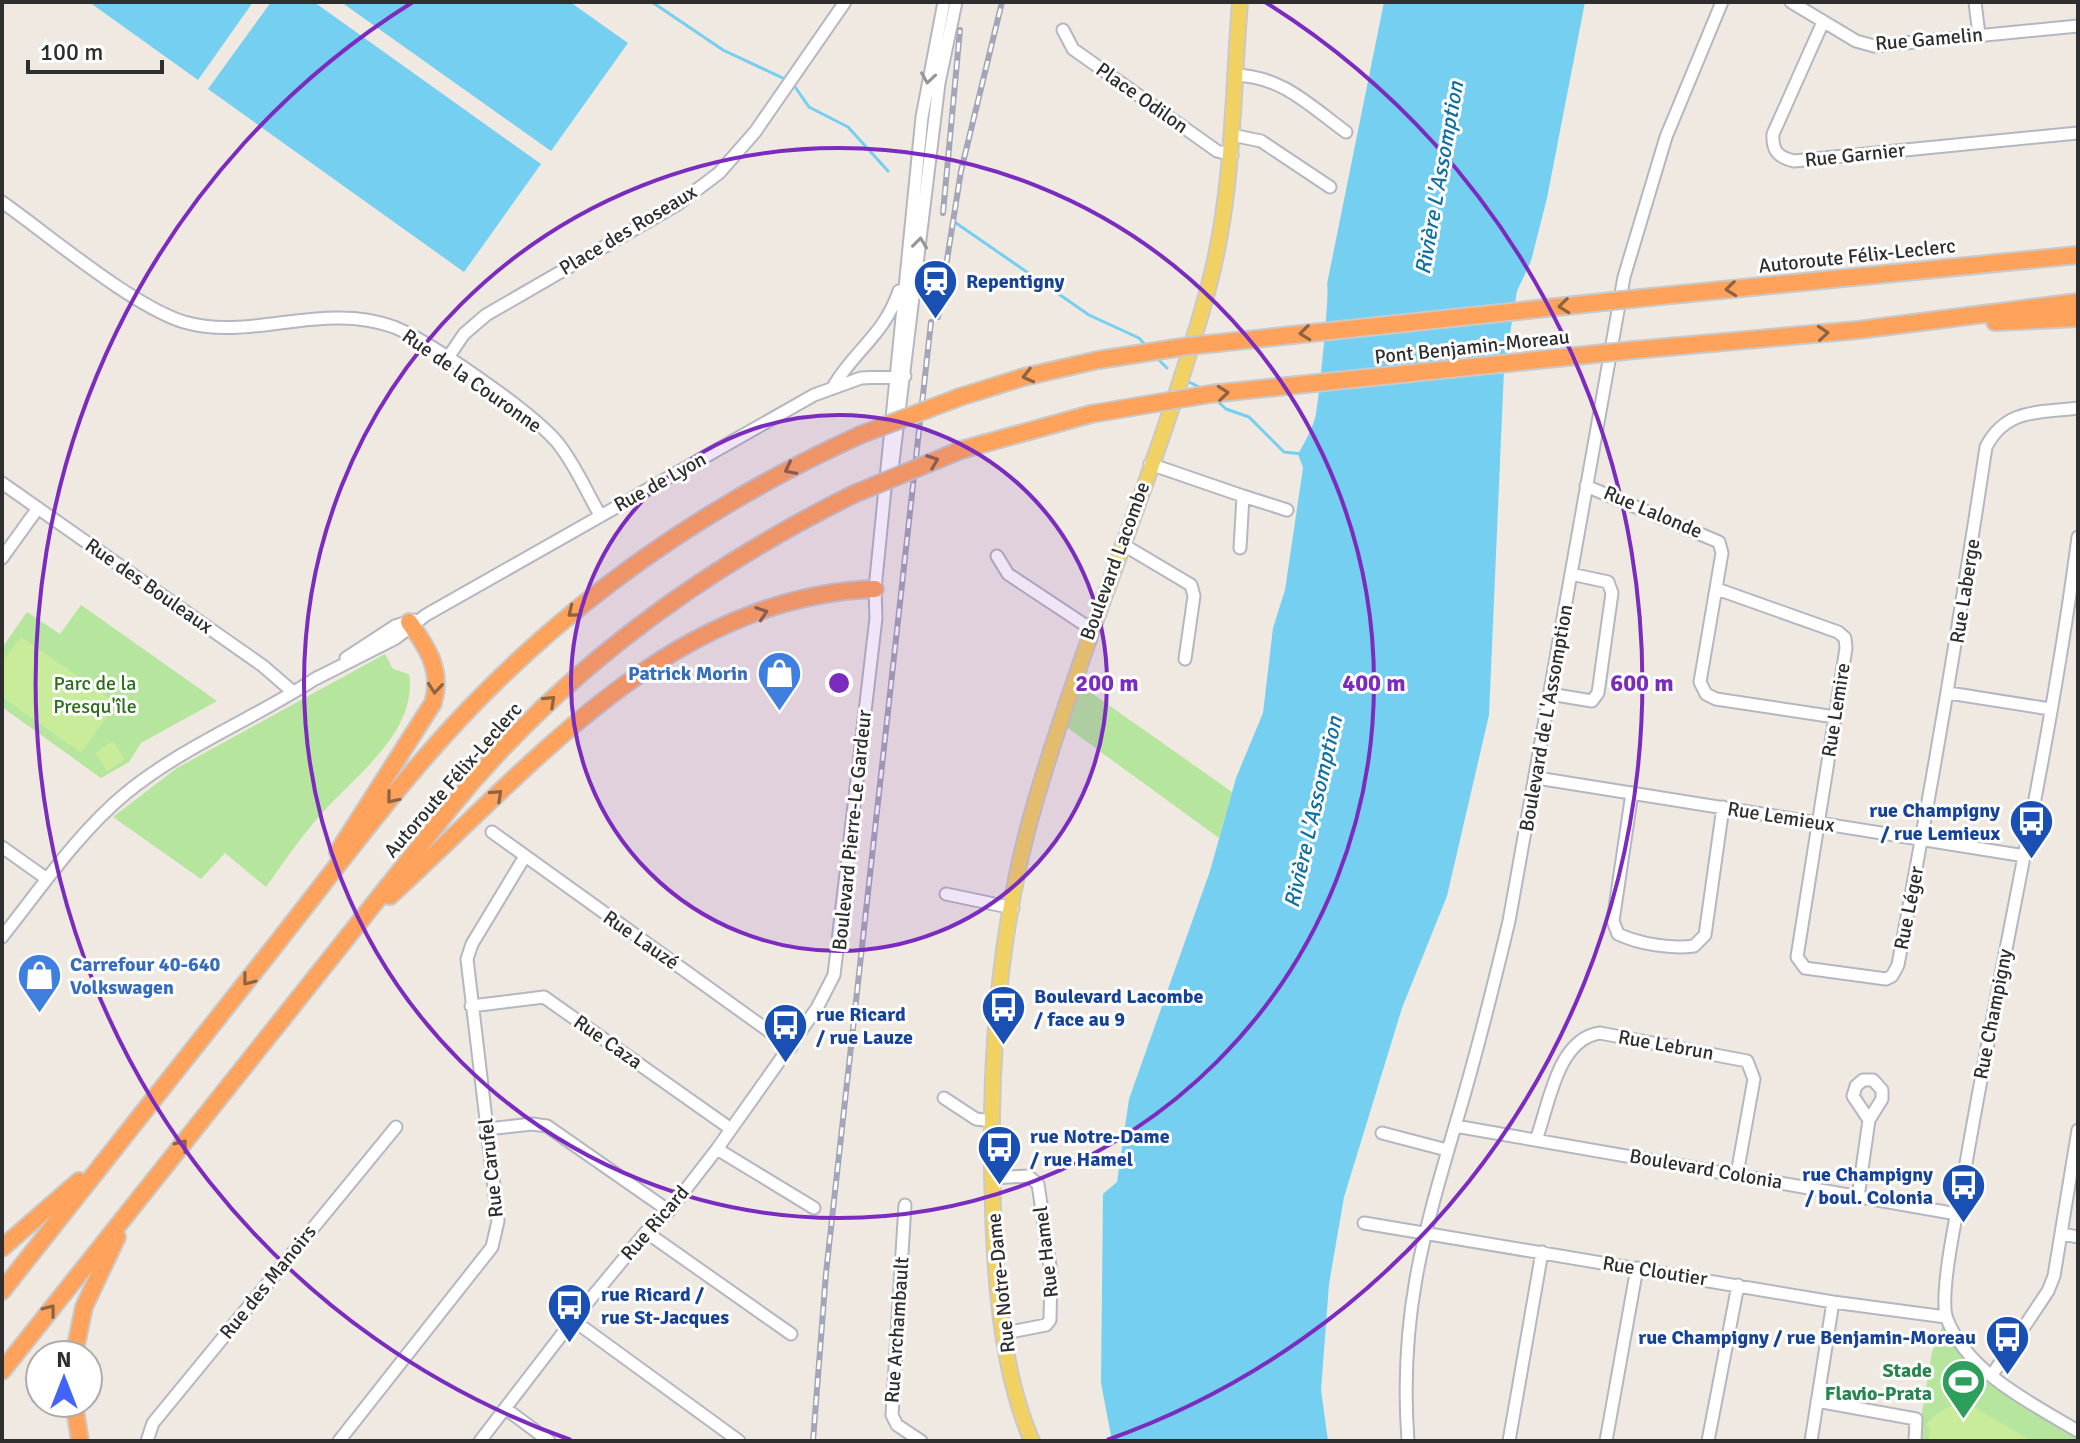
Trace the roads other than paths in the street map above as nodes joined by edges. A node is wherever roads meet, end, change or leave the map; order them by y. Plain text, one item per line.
1 (845, 2) edge
2 (944, 2) edge
3 (956, 2) edge
4 (1240, 2) edge
5 (1722, 2) edge
6 (1791, 2) edge
7 (1975, 2) edge
8 (1823, 22) junction
9 (2078, 26) edge
10 (1063, 30) dead end
11 (1979, 35) junction
12 (1234, 75) junction
13 (1346, 132) dead end
14 (2078, 133) edge
15 (1232, 135) junction
16 (1232, 155) junction
17 (1330, 187) dead end
18 (2, 202) edge
19 (2078, 246) edge
20 (2078, 255) edge
21 (1923, 269) junction
22 (904, 279) junction
23 (1641, 298) joint
24 (2078, 302) edge
25 (2078, 318) edge
26 (1858, 330) junction
27 (447, 359) junction
28 (1098, 360) joint
29 (900, 376) junction
30 (833, 387) junction
31 (2078, 408) edge
32 (1091, 414) joint
33 (1150, 464) junction
34 (2, 483) edge
35 (1586, 486) junction
36 (1243, 496) junction
37 (38, 508) junction
38 (1287, 510) dead end
39 (600, 515) junction
40 (2078, 537) edge
41 (1122, 544) junction
42 (1240, 548) dead end
43 (997, 556) dead end
44 (2, 558) edge
45 (1571, 574) junction
46 (2075, 586) edge
47 (875, 589) junction
48 (1717, 589) junction
49 (415, 622) junction
50 (1091, 629) junction
51 (1185, 659) dead end
52 (293, 692) junction
53 (1949, 693) junction
54 (1550, 694) junction
55 (2050, 709) junction
56 (1835, 717) junction
57 (1537, 778) junction
58 (1632, 793) junction
59 (1723, 807) junction
60 (1817, 823) junction
61 (492, 832) dead end
62 (1922, 839) junction
63 (2, 847) edge
64 (2025, 856) junction
65 (524, 858) junction
66 (47, 879) junction
67 (946, 894) dead end
68 (1013, 908) junction
69 (296, 919) junction
70 (353, 929) junction
71 (2, 937) edge
72 (823, 1000) joint
73 (471, 1006) junction
74 (791, 1047) junction
75 (944, 1098) dead end
76 (1869, 1120) dead end
77 (992, 1121) junction
78 (1455, 1126) junction
79 (396, 1127) dead end
80 (487, 1129) junction
81 (731, 1129) junction
82 (2078, 1131) edge
83 (1382, 1133) dead end
84 (1536, 1140) junction
85 (717, 1149) junction
86 (1447, 1150) junction
87 (111, 1153) junction
88 (1737, 1174) junction
89 (992, 1178) junction
90 (1858, 1197) junction
91 (905, 1205) dead end
92 (133, 1206) junction
93 (814, 1208) dead end
94 (669, 1211) junction
95 (1957, 1214) junction
96 (1364, 1223) dead end
97 (646, 1232) junction
98 (1423, 1232) junction
99 (2062, 1234) junction
100 (2078, 1237) edge
101 (2, 1248) edge
102 (1542, 1252) junction
103 (1637, 1268) junction
104 (1738, 1285) junction
105 (2, 1291) edge
106 (1833, 1302) junction
107 (1946, 1317) junction
108 (573, 1320) junction
109 (1005, 1333) junction
110 (791, 1334) dead end
111 (78, 1339) edge
112 (2, 1371) edge
113 (1992, 1375) junction
114 (1817, 1401) junction
115 (506, 1409) junction
116 (77, 1419) edge
117 (2078, 1431) edge
118 (80, 1441) edge
119 (147, 1441) edge
120 (339, 1441) edge
121 (480, 1441) edge
122 (549, 1441) edge
123 (739, 1441) edge
124 (921, 1441) edge
125 (1032, 1441) edge
126 (1408, 1441) edge
127 (1509, 1441) edge
128 (1606, 1441) edge
129 (1708, 1441) edge
130 (1811, 1441) edge
131 (1915, 1441) edge

1 - 27 street, Place des Roseaux
2 -> 22 street, Boulevard Pierre-Le Gardeur
29 -> 3 street, Boulevard Pierre-Le Gardeur
4 - 12 main road, Boulevard Lacombe
5 - 35 street, Boulevard de L'Assomption
6 - 8 street, Rue Gamelin
7 - 11 street
8 - 11 street, Rue Gamelin
8 - 14 street, Rue Garnier
9 - 11 street, Rue Gamelin
10 - 16 street, Place Odilon
12 - 13 street
12 - 15 main road, Boulevard Lacombe
15 - 16 main road, Boulevard Lacombe
15 - 17 street
16 - 33 main road, Boulevard Lacombe
18 - 27 street, Rue de la Couronne
19 - 21 highway
20 - 21 highway, Autoroute Félix-Leclerc
21 -> 23 highway, Autoroute Félix-Leclerc
22 - 29 street, Boulevard Pierre-Le Gardeur
22 - 30 street
23 -> 28 highway, Pont Benjamin-Moreau, bridge
24 - 26 highway
25 - 26 highway
32 -> 26 highway, Pont Benjamin-Moreau, bridge
27 - 39 street, Rue de la Couronne
28 -> 69 highway, Autoroute Félix-Leclerc, bridge
29 - 30 street, Rue de Lyon
29 - 47 street, Boulevard Pierre-Le Gardeur
30 - 39 street, Rue de Lyon
31 - 53 street, Rue Laberge
70 -> 32 highway, Autoroute Félix-Leclerc, bridge
33 - 36 street
33 - 41 main road, Boulevard Lacombe
34 - 37 street, Rue des Bouleaux
35 - 45 street, Boulevard de L'Assomption
35 - 48 street, Rue Lalonde
36 - 38 street
36 - 42 street
37 - 44 street
37 - 52 street, Rue des Bouleaux
39 - 49 street, Rue de Lyon
40 - 46 street, Rue Champigny
41 - 50 main road, Boulevard Lacombe
41 - 51 street
43 - 50 street
45 - 54 street, Boulevard de L'Assomption
45 - 54 street
46 - 55 street, Rue Champigny
70 -> 47 highway
47 - 72 street, Boulevard Pierre-Le Gardeur
48 - 56 street, Rue Lemire
48 - 56 street, Rue Lalonde
49 - 52 street, Rue de Lyon
49 -> 69 highway
50 - 68 main road, Boulevard Lacombe
52 - 66 street, Rue de Lyon
53 - 55 street
53 - 62 street, Rue Laberge
54 - 57 street, Boulevard de L'Assomption
55 - 64 street, Rue Champigny
56 - 60 street, Rue Lemire
57 - 58 street, Rue Lemieux
57 - 78 street, Boulevard de L'Assomption
58 - 59 street, Rue Lemieux
58 - 59 street
59 - 60 street, Rue Lemieux
60 - 62 street, Rue Lemieux
60 - 62 street, Rue Léger
61 - 65 street, Rue Lauzé
62 - 64 street, Rue Lemieux
63 - 66 street
64 - 95 street, Rue Champigny
65 - 73 street, Rue Carufel
65 - 74 street, Rue Lauzé
66 - 71 street, Rue de Lyon
67 - 68 street
68 - 77 main road, Boulevard Lacombe
69 -> 87 highway, Autoroute Félix-Leclerc
92 -> 70 highway, Autoroute Félix-Leclerc
72 - 74 street, Rue Ricard
73 - 80 street, Rue Carufel
73 - 81 street, Rue Caza
74 - 81 street, Rue Ricard
75 - 77 street
76 - 90 street
77 - 89 main road, Rue Notre-Dame
78 - 84 street, Boulevard Colonia
78 - 86 street, Boulevard de L'Assomption
79 - 119 street, Rue des Manoirs
80 - 94 street
80 - 120 street, Rue Carufel
81 - 85 street, Rue Ricard
82 - 99 street
83 - 86 street
84 - 88 street, Boulevard Colonia
84 - 88 street, Rue Lebrun
85 - 93 street
85 - 94 street, Rue Ricard
86 - 98 street, Boulevard de L'Assomption
87 - 101 highway
87 - 105 highway, Autoroute Félix-Leclerc
88 - 90 street, Boulevard Colonia
89 - 109 main road, Rue Notre-Dame
89 - 109 street, Rue Hamel
90 - 95 street, Boulevard Colonia
91 - 124 street, Rue Archambault
92 - 111 highway
112 -> 92 highway, Autoroute Félix-Leclerc
94 - 97 street, Rue Ricard
95 - 107 street, Rue Champigny
96 - 98 street, Rue Cloutier
97 - 108 street, Rue Ricard
97 - 110 street
98 - 102 street, Rue Cloutier
98 - 126 street, Boulevard de L'Assomption
99 - 100 street
99 - 113 street
102 - 103 street, Rue Cloutier
102 - 127 street
103 - 104 street, Rue Cloutier
103 - 128 street
104 - 106 street, Rue Cloutier
104 - 129 street
106 - 107 street, Rue Cloutier
106 - 114 street
107 - 113 street
108 - 115 street, Rue Ricard
108 - 123 street
109 - 125 main road, Rue Notre-Dame
113 - 117 street
114 - 130 street
114 - 131 street
115 - 121 street, Rue Ricard
115 - 122 street
116 - 118 highway

